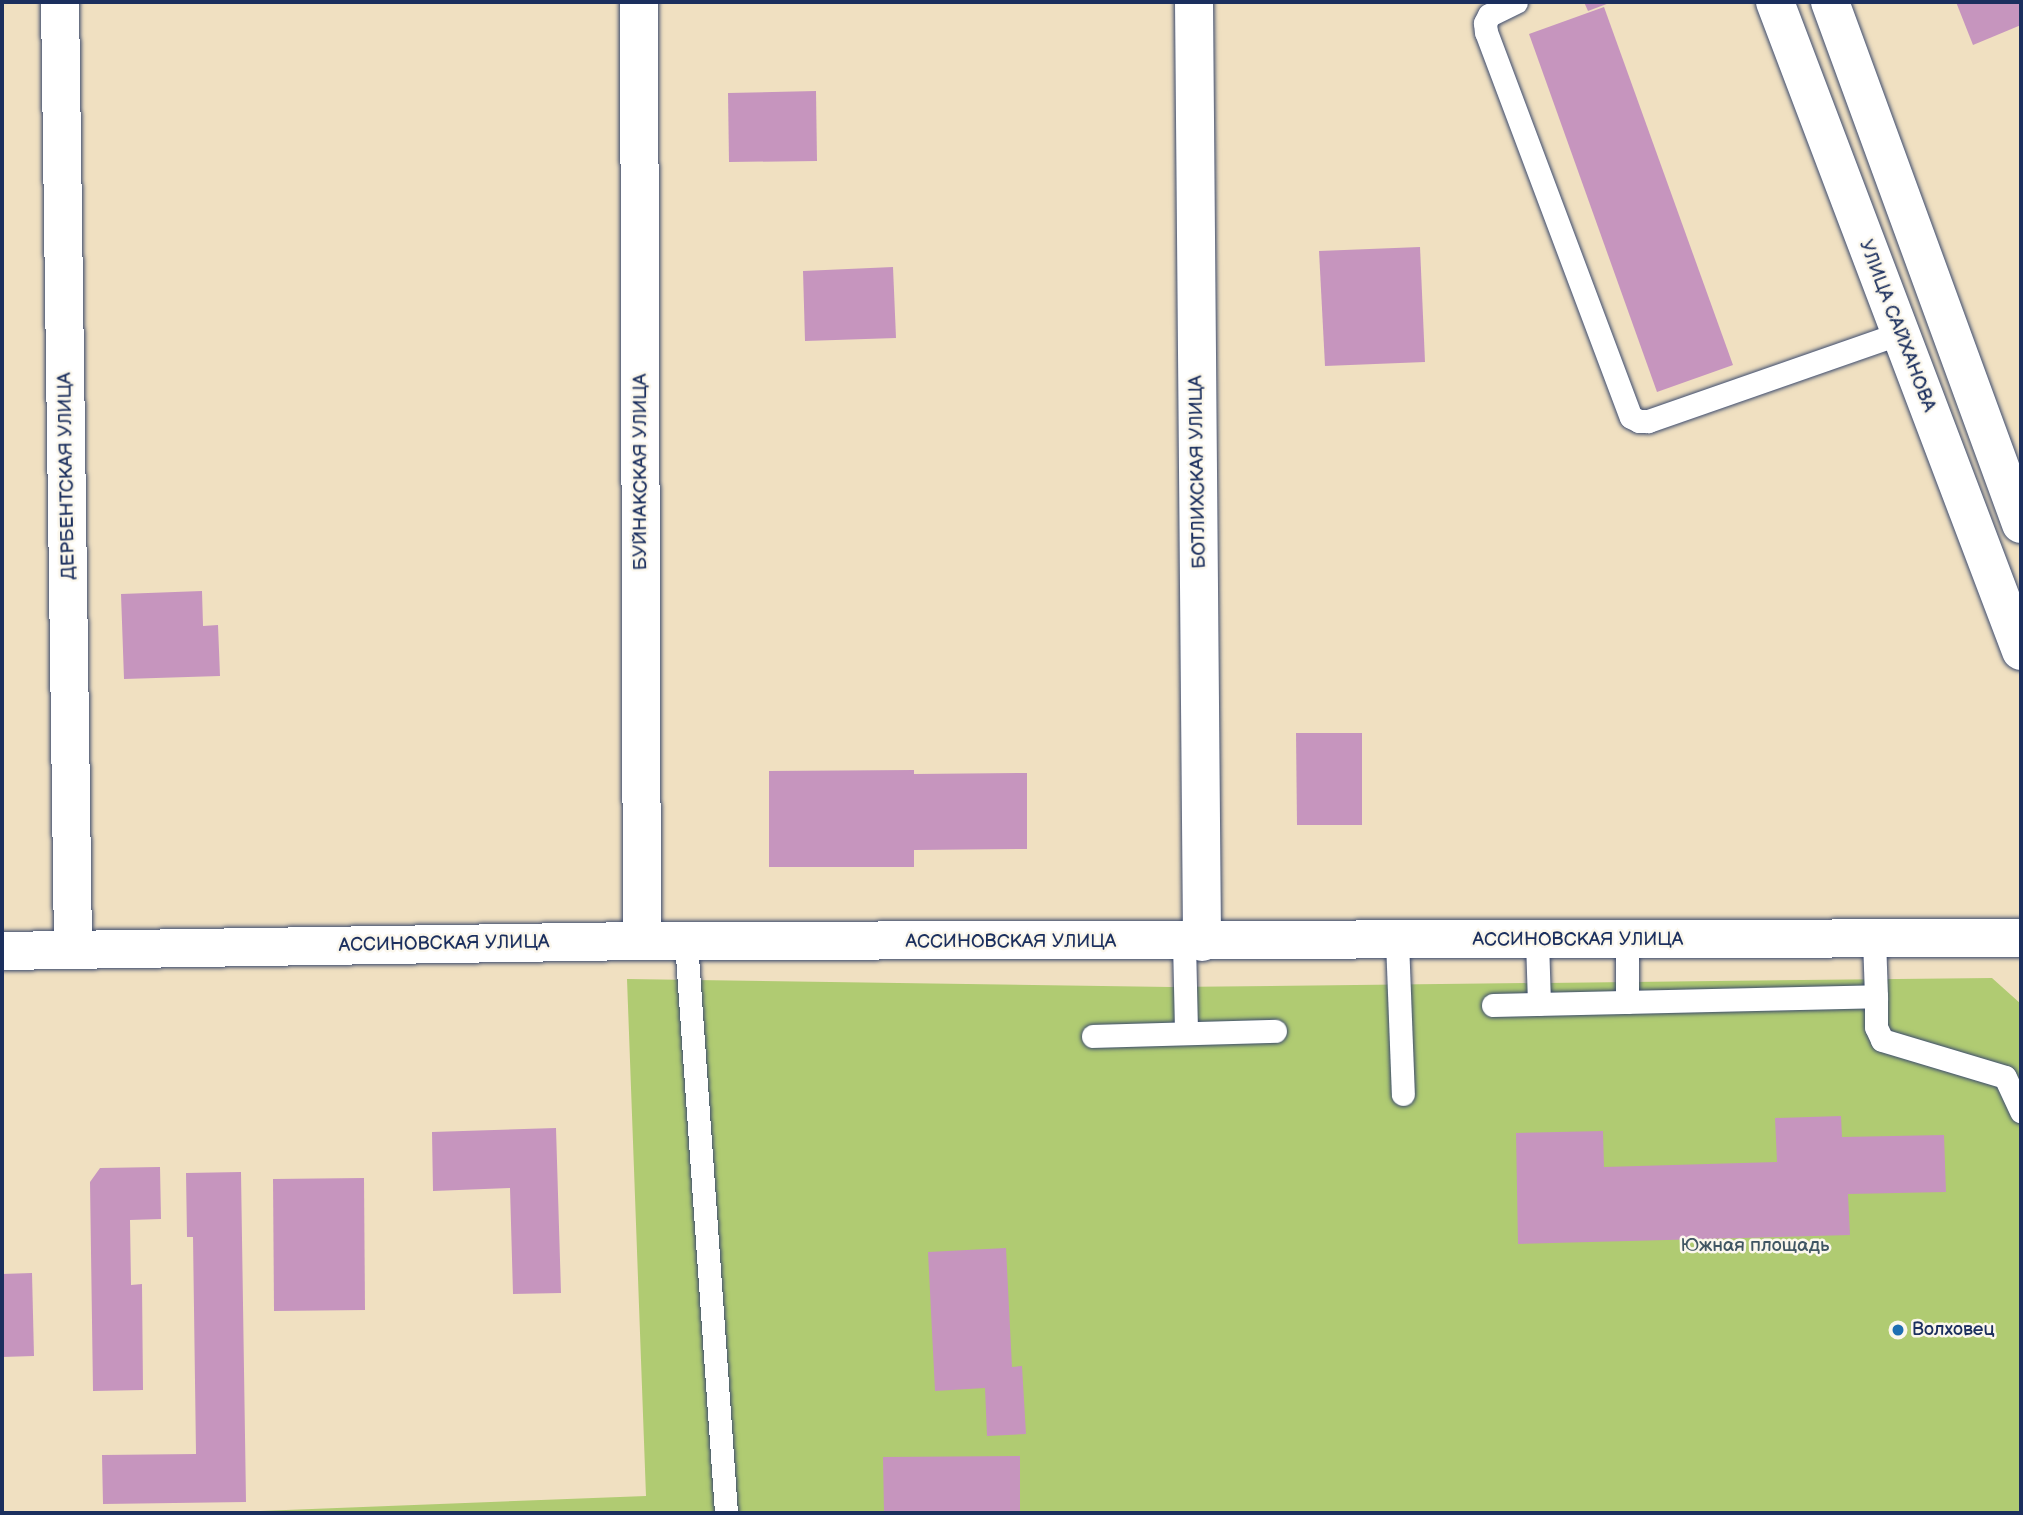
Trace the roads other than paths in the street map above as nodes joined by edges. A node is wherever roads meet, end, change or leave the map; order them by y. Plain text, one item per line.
1 (61, 2) edge
2 (639, 2) edge
3 (1194, 2) edge
4 (1516, 2) edge
5 (1775, 2) edge
6 (1830, 2) edge
7 (1900, 333) junction
8 (2021, 524) edge
9 (2021, 651) edge
10 (2021, 938) edge
11 (1874, 939) junction
12 (1537, 940) junction
13 (1627, 940) junction
14 (1397, 941) junction
15 (642, 942) junction
16 (686, 942) junction
17 (1193, 942) junction
18 (73, 950) junction
19 (2, 951) edge
20 (1876, 996) junction
21 (1628, 1002) junction
22 (1539, 1004) junction
23 (1493, 1005) dead end
24 (1275, 1031) dead end
25 (1186, 1033) junction
26 (1093, 1036) dead end
27 (1403, 1094) dead end
28 (2021, 1112) edge
29 (726, 1513) edge

1 - 18 street, ДЕРБЕНТСКАЯ УЛИЦА
2 - 15 street, БУЙНАКСКАЯ УЛИЦА
3 - 17 street, БОТЛИХСКАЯ УЛИЦА
4 - 7 lane
5 - 7 street, УЛИЦА САЙХАНОВА
6 - 8 street
7 - 9 street, УЛИЦА САЙХАНОВА
10 - 11 street, АССИНОВСКАЯ УЛИЦА
11 - 13 street, АССИНОВСКАЯ УЛИЦА
11 - 20 lane
12 - 13 street, АССИНОВСКАЯ УЛИЦА
12 - 14 street, АССИНОВСКАЯ УЛИЦА
12 - 22 lane
13 - 21 lane
14 - 17 street, АССИНОВСКАЯ УЛИЦА
14 - 27 lane
15 - 16 street, АССИНОВСКАЯ УЛИЦА
15 - 18 street, АССИНОВСКАЯ УЛИЦА
16 - 17 street, АССИНОВСКАЯ УЛИЦА
16 - 29 lane
17 - 25 lane
18 - 19 street, АССИНОВСКАЯ УЛИЦА
20 - 21 lane
20 - 28 lane
21 - 22 lane
22 - 23 lane
24 - 25 lane
25 - 26 lane

